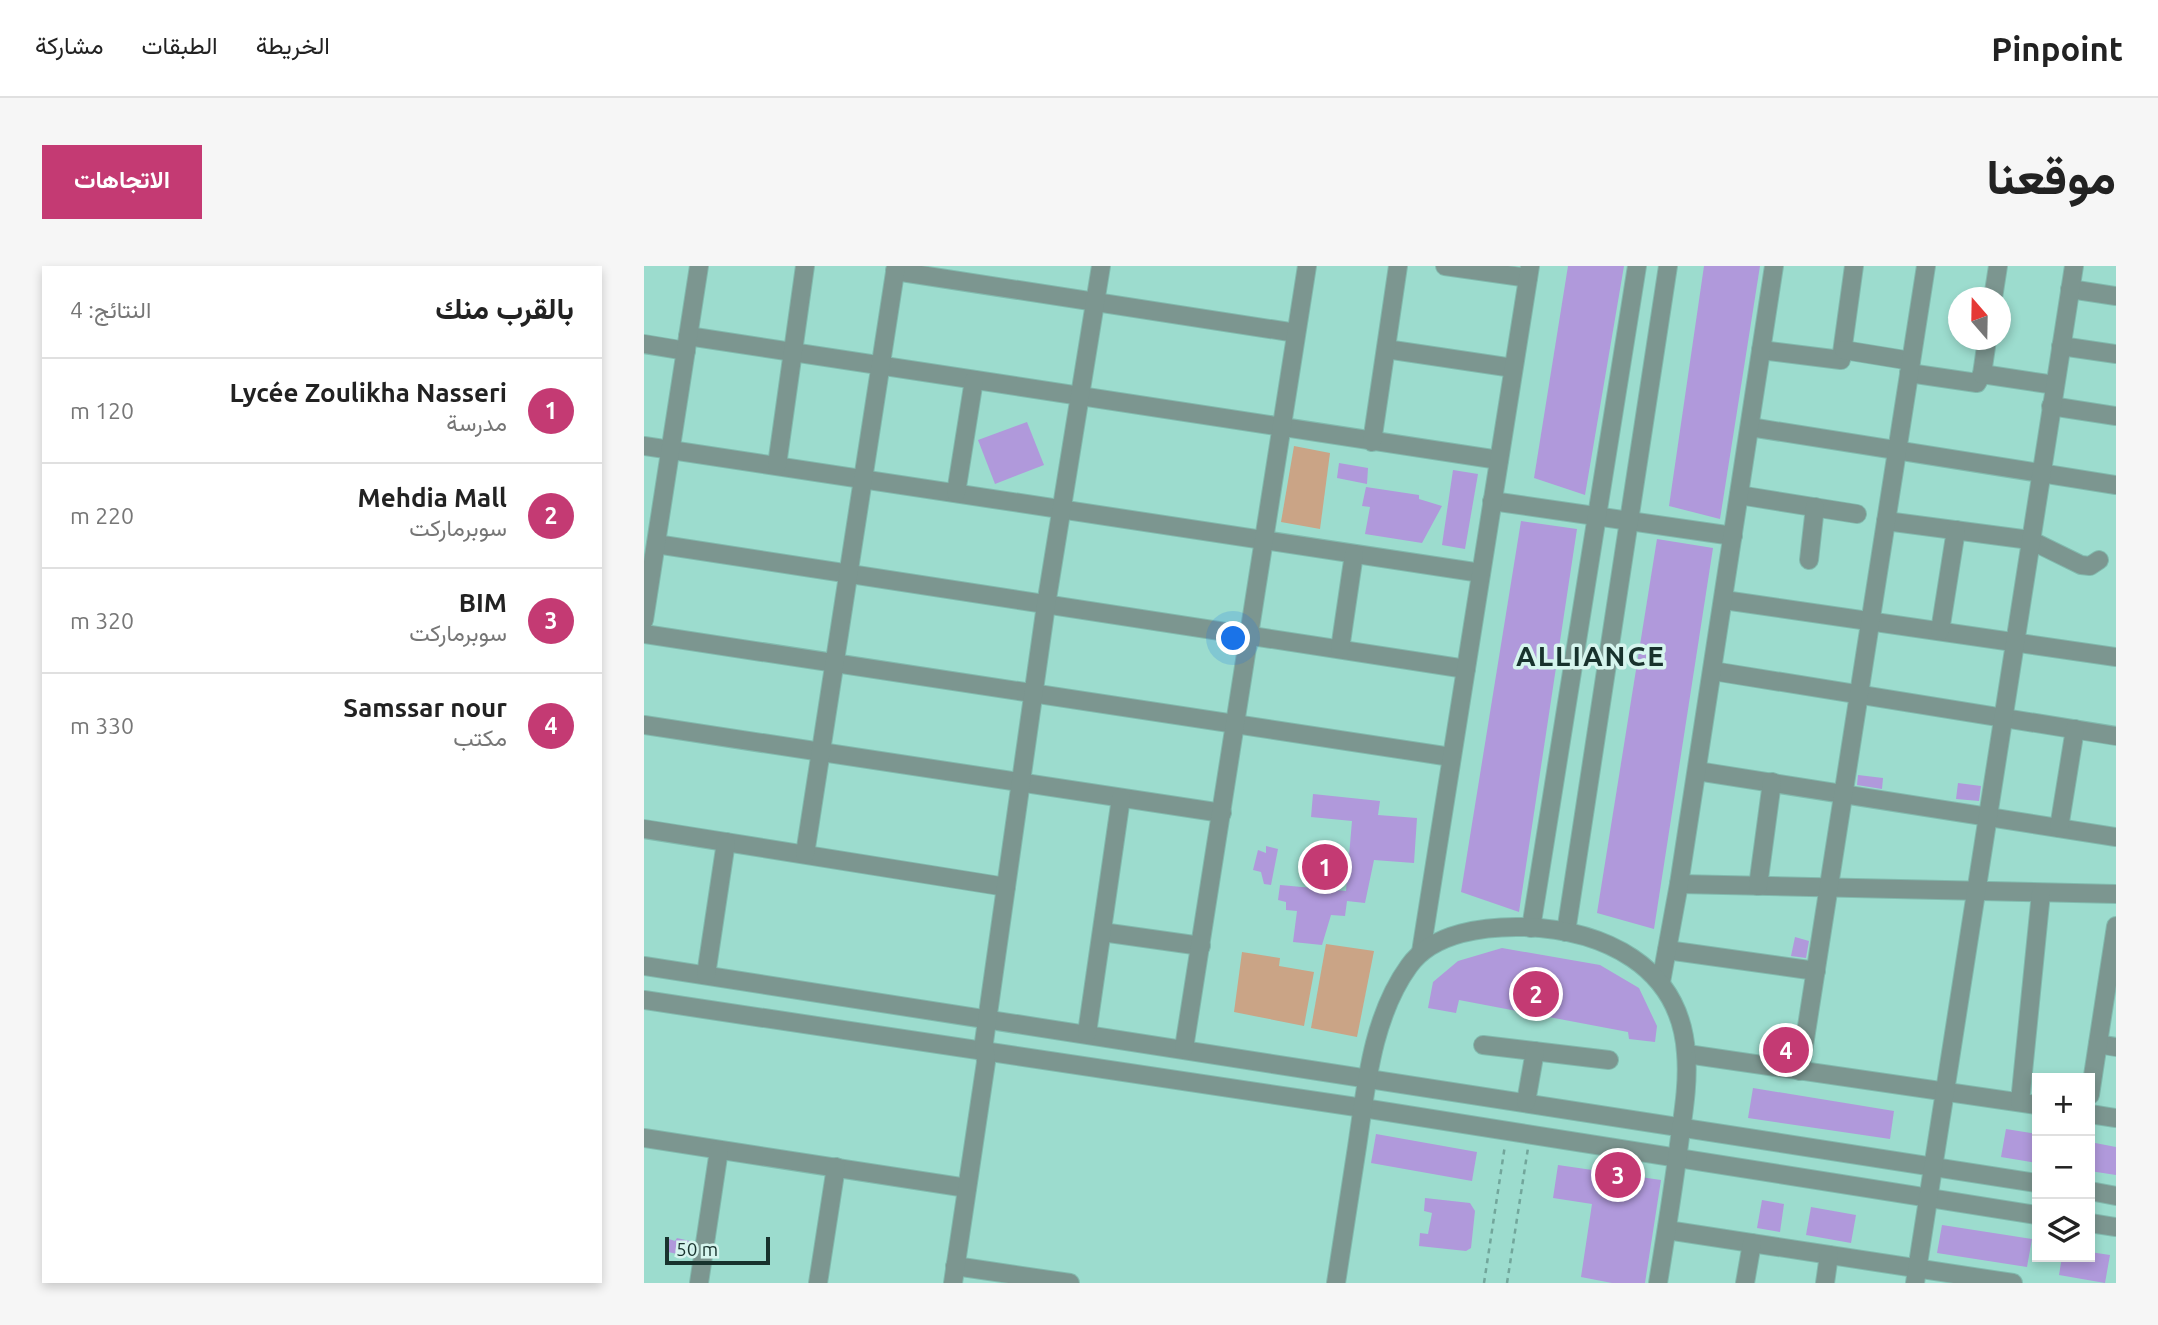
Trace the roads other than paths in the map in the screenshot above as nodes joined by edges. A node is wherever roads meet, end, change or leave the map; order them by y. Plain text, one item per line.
1 (699, 266) edge
2 (805, 266) edge
3 (1101, 266) edge
4 (1307, 266) edge
5 (1398, 266) edge
6 (1445, 266) edge
7 (1637, 266) edge
8 (1668, 266) edge
9 (1774, 266) edge
10 (1854, 266) edge
11 (1926, 266) edge
12 (1998, 266) edge
13 (2074, 266) edge
14 (896, 269) edge
15 (1529, 272) edge
16 (1995, 287) edge
17 (2070, 289) junction
18 (2116, 296) edge
19 (1095, 302) junction
20 (1296, 333) junction
21 (644, 344) edge
22 (687, 344) junction
23 (2061, 346) junction
24 (1386, 349) junction
25 (1761, 350) junction
26 (1844, 350) junction
27 (1986, 350) edge
28 (793, 352) junction
29 (2116, 354) edge
30 (881, 365) junction
31 (1910, 367) junction
32 (1513, 368) junction
33 (1982, 374) junction
34 (974, 380) junction
35 (2055, 385) junction
36 (1080, 396) junction
37 (2051, 406) junction
38 (2116, 416) edge
39 (1750, 427) junction
40 (1282, 429) junction
41 (1372, 442) junction
42 (644, 446) edge
43 (671, 450) junction
44 (1898, 450) junction
45 (1499, 460) junction
46 (777, 465) junction
47 (2040, 473) junction
48 (863, 478) junction
49 (2116, 485) edge
50 (956, 493) junction
51 (1739, 495) junction
52 (1492, 501) junction
53 (1815, 507) junction
54 (1062, 509) junction
55 (1857, 514) dead end
56 (1597, 516) junction
57 (1629, 521) junction
58 (1886, 521) junction
59 (1955, 530) junction
60 (1733, 536) junction
61 (2030, 540) junction
62 (1265, 541) junction
63 (656, 544) junction
64 (1354, 554) junction
65 (1809, 560) dead end
66 (2099, 560) dead end
67 (848, 573) junction
68 (1481, 573) junction
69 (1724, 600) junction
70 (1046, 605) junction
71 (644, 620) edge
72 (1870, 623) junction
73 (1940, 631) junction
74 (644, 634) edge
75 (1249, 635) junction
76 (2014, 640) junction
77 (1340, 649) junction
78 (2116, 657) edge
79 (834, 663) junction
80 (1466, 669) junction
81 (1713, 671) junction
82 (1033, 694) junction
83 (1858, 694) junction
84 (2002, 717) junction
85 (1235, 724) junction
86 (644, 725) edge
87 (2074, 729) junction
88 (2116, 736) edge
89 (822, 751) junction
90 (1451, 757) junction
91 (1697, 771) junction
92 (1772, 782) junction
93 (1020, 783) junction
94 (1843, 793) junction
95 (1121, 798) junction
96 (1222, 813) junction
97 (1987, 816) junction
98 (2059, 828) junction
99 (644, 829) edge
100 (2116, 837) edge
101 (726, 842) junction
102 (805, 854) junction
103 (1679, 884) junction
104 (1758, 886) junction
105 (1006, 887) junction
106 (1828, 889) junction
107 (1975, 892) junction
108 (2041, 893) junction
109 (2116, 894) edge
110 (2116, 926) edge
111 (1531, 928) junction
112 (1102, 932) junction
113 (1566, 932) junction
114 (1201, 946) junction
115 (1667, 950) junction
116 (1421, 951) junction
117 (644, 966) edge
118 (2113, 970) edge
119 (1816, 971) junction
120 (706, 975) junction
121 (1661, 982) junction
122 (644, 1000) edge
123 (988, 1018) junction
124 (1087, 1033) junction
125 (1483, 1045) dead end
126 (2107, 1045) edge
127 (1184, 1048) junction
128 (985, 1050) junction
129 (1535, 1051) junction
130 (1687, 1054) junction
131 (1608, 1060) dead end
132 (1800, 1071) junction
133 (1368, 1076) junction
134 (2095, 1080) edge
135 (1945, 1092) junction
136 (1526, 1102) junction
137 (2028, 1103) edge
138 (1363, 1108) junction
139 (2095, 1115) edge
140 (2116, 1118) edge
141 (1681, 1127) junction
142 (644, 1139) edge
143 (719, 1150) junction
144 (1677, 1159) junction
145 (1933, 1165) junction
146 (836, 1167) junction
147 (2032, 1182) edge
148 (967, 1188) junction
149 (2095, 1192) edge
150 (2116, 1196) edge
151 (1927, 1197) junction
152 (2032, 1214) edge
153 (2095, 1224) edge
154 (2116, 1227) edge
155 (1667, 1230) junction
156 (1752, 1243) junction
157 (1829, 1255) junction
158 (954, 1275) edge
159 (1916, 1276) edge
160 (2001, 1282) edge
161 (699, 1283) edge
162 (818, 1283) edge
163 (1070, 1283) edge
164 (1336, 1283) edge
165 (1658, 1283) edge
166 (1745, 1283) edge
167 (1825, 1283) edge

1 - 22 street
2 - 28 street
3 - 19 street
4 - 20 street
5 - 24 street
6 - 15 street
7 - 56 street
8 - 57 street
9 - 25 street
10 - 26 street
11 - 31 street
12 - 16 street
13 - 17 street
14 - 19 street
14 - 30 street
15 - 32 street
17 - 18 street
17 - 23 street
19 - 20 street
19 - 36 street
20 - 40 street
21 - 22 street
22 - 28 street
22 - 43 street
23 - 29 street
23 - 35 street
24 - 32 street
24 - 41 street
25 - 26 street
25 - 39 street
26 - 31 street
27 - 33 street
28 - 30 street
28 - 46 street
30 - 34 street
30 - 48 street
31 - 33 street
31 - 44 street
32 - 45 street
33 - 35 street
34 - 36 street
34 - 50 street
35 - 37 street
36 - 40 street
36 - 54 street
37 - 38 street
37 - 47 street
39 - 44 street
39 - 51 street
40 - 41 street
40 - 62 street
41 - 45 street
42 - 43 street
43 - 46 street
43 - 63 street
44 - 47 street
44 - 58 street
45 - 52 street
46 - 48 street
47 - 49 street
47 - 61 street
48 - 50 street
48 - 67 street
50 - 54 street
51 - 53 street
51 - 60 street
52 - 56 street
52 - 68 street
53 - 55 street
53 - 65 street
54 - 62 street
54 - 70 street
56 - 57 street
56 - 111 street
57 - 60 street
57 - 113 street
58 - 59 street
58 - 72 street
59 - 61 street
59 - 73 street
60 - 69 street
61 - 66 street
61 - 76 street
62 - 64 street
62 - 75 street
63 - 67 street
63 - 71 street
64 - 68 street
64 - 77 street
67 - 70 street
67 - 79 street
68 - 80 street
69 - 72 street
69 - 81 street
70 - 75 street
70 - 82 street
72 - 73 street
72 - 83 street
73 - 76 street
74 - 79 street
75 - 77 street
75 - 85 street
76 - 78 street
76 - 84 street
77 - 80 street
79 - 82 street
79 - 89 street
80 - 90 street
81 - 83 street
81 - 91 street
82 - 85 street
82 - 93 street
83 - 84 street
83 - 94 street
84 - 87 street
84 - 97 street
85 - 90 street
85 - 96 street
86 - 89 street
87 - 88 street
87 - 98 street
89 - 93 street
89 - 102 street
90 - 116 street
91 - 92 street
91 - 103 street
92 - 94 street
92 - 104 street
93 - 95 street
93 - 105 street
94 - 97 street
94 - 106 street
95 - 96 street
95 - 112 street
96 - 114 street
97 - 98 street
97 - 107 street
98 - 100 street
99 - 101 street
101 - 102 street
101 - 120 street
102 - 105 street
103 - 104 street
103 - 115 street
104 - 106 street
105 - 123 street
106 - 107 street
106 - 119 street
107 - 108 street
107 - 135 street
108 - 109 street
108 - 137 street
110 - 118 street
111 - 113 street
111 - 116 street
112 - 114 street
112 - 124 street
113 - 121 street
114 - 127 street
115 - 119 street
115 - 121 street
116 - 133 street
117 - 120 street
118 - 126 street
119 - 132 street
120 - 123 street
121 - 130 street
122 - 128 street
123 - 124 street
123 - 128 street
124 - 127 street
125 - 129 street
126 - 134 street
127 - 133 street
128 - 138 street
128 - 148 street
129 - 131 street
129 - 136 street
130 - 132 street
130 - 141 street
132 - 135 street
133 - 136 street
133 - 138 street
135 - 137 street
135 - 145 street
136 - 141 street
138 - 144 street
138 - 164 street
139 - 140 street
141 - 144 street
141 - 145 street
142 - 143 street
143 - 146 street
143 - 161 street
144 - 151 street
144 - 155 street
145 - 147 street
145 - 151 street
146 - 148 street
146 - 162 street
148 - 158 street
149 - 150 street
151 - 152 street
151 - 159 street
153 - 154 street
155 - 156 street
155 - 165 street
156 - 157 street
156 - 166 street
157 - 159 street
157 - 167 street
158 - 163 street
159 - 160 street

